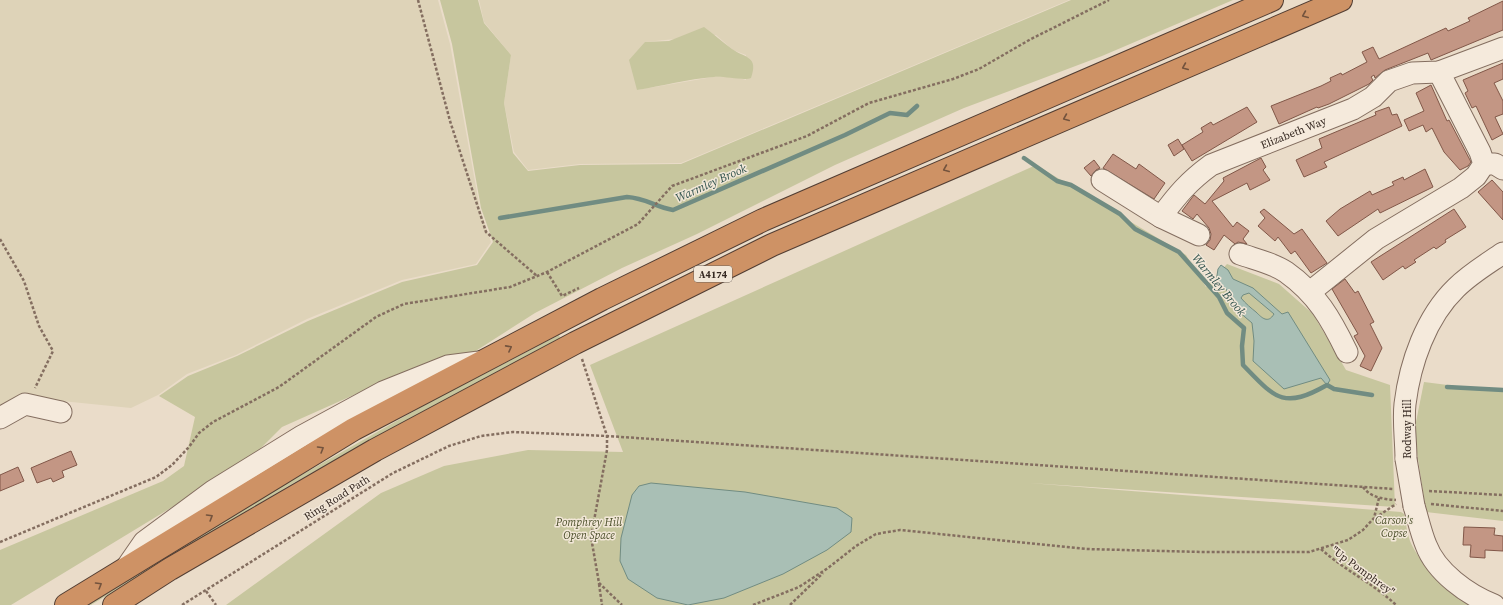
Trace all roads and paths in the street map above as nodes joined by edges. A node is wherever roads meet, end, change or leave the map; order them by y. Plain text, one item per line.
1 (418, 0) edge
2 (1109, 0) edge
3 (1272, 0) edge
4 (1340, 0) edge
5 (1503, 48) edge
6 (1439, 72) junction
7 (1493, 167) edge
8 (1102, 180) dead end
9 (1161, 217) junction
10 (1199, 235) dead end
11 (0, 239) edge
12 (1503, 253) edge
13 (1240, 254) dead end
14 (547, 272) junction
15 (537, 276) junction
16 (1310, 292) junction
17 (562, 296) dead end
18 (1347, 352) dead end
19 (32, 405) junction
20 (61, 412) dead end
21 (0, 418) edge
22 (607, 436) junction
23 (1402, 489) dead end
24 (1503, 495) edge
25 (1379, 498) dead end
26 (1414, 499) junction
27 (1374, 518) junction
28 (0, 542) edge
29 (1321, 549) junction
30 (828, 568) junction
31 (599, 583) junction
32 (206, 591) junction
33 (66, 605) edge
34 (114, 605) edge
35 (182, 605) edge
36 (216, 605) edge
37 (602, 605) edge
38 (622, 605) edge
39 (753, 605) edge
40 (790, 605) edge
41 (1396, 605) edge
42 (1494, 605) edge

1 - 15 path
2 - 14 path
33 -> 3 highway, A4174
4 -> 34 highway, A4174
5 - 6 street, Elizabeth Way
6 - 7 street
6 - 9 street, Elizabeth Way
7 - 16 street
8 - 9 street
9 - 10 street
11 - 19 path
12 - 26 street, Rodway Hill, bridge
13 - 16 street
14 - 15 path
14 - 17 path
15 - 28 path
16 - 18 street
19 - 20 street
19 - 21 street
22 - 23 path, Ring Road Path
22 - 31 path
22 - 32 path, Ring Road Path
24 - 26 path
25 - 27 path
26 - 27 path
26 - 42 street, Rodway Hill
27 - 29 path
29 - 30 path
29 - 41 path, "Up Pomphrey"
30 - 39 path
30 - 40 path
31 - 37 path
31 - 38 path
32 - 35 path, Ring Road Path
32 - 36 path

